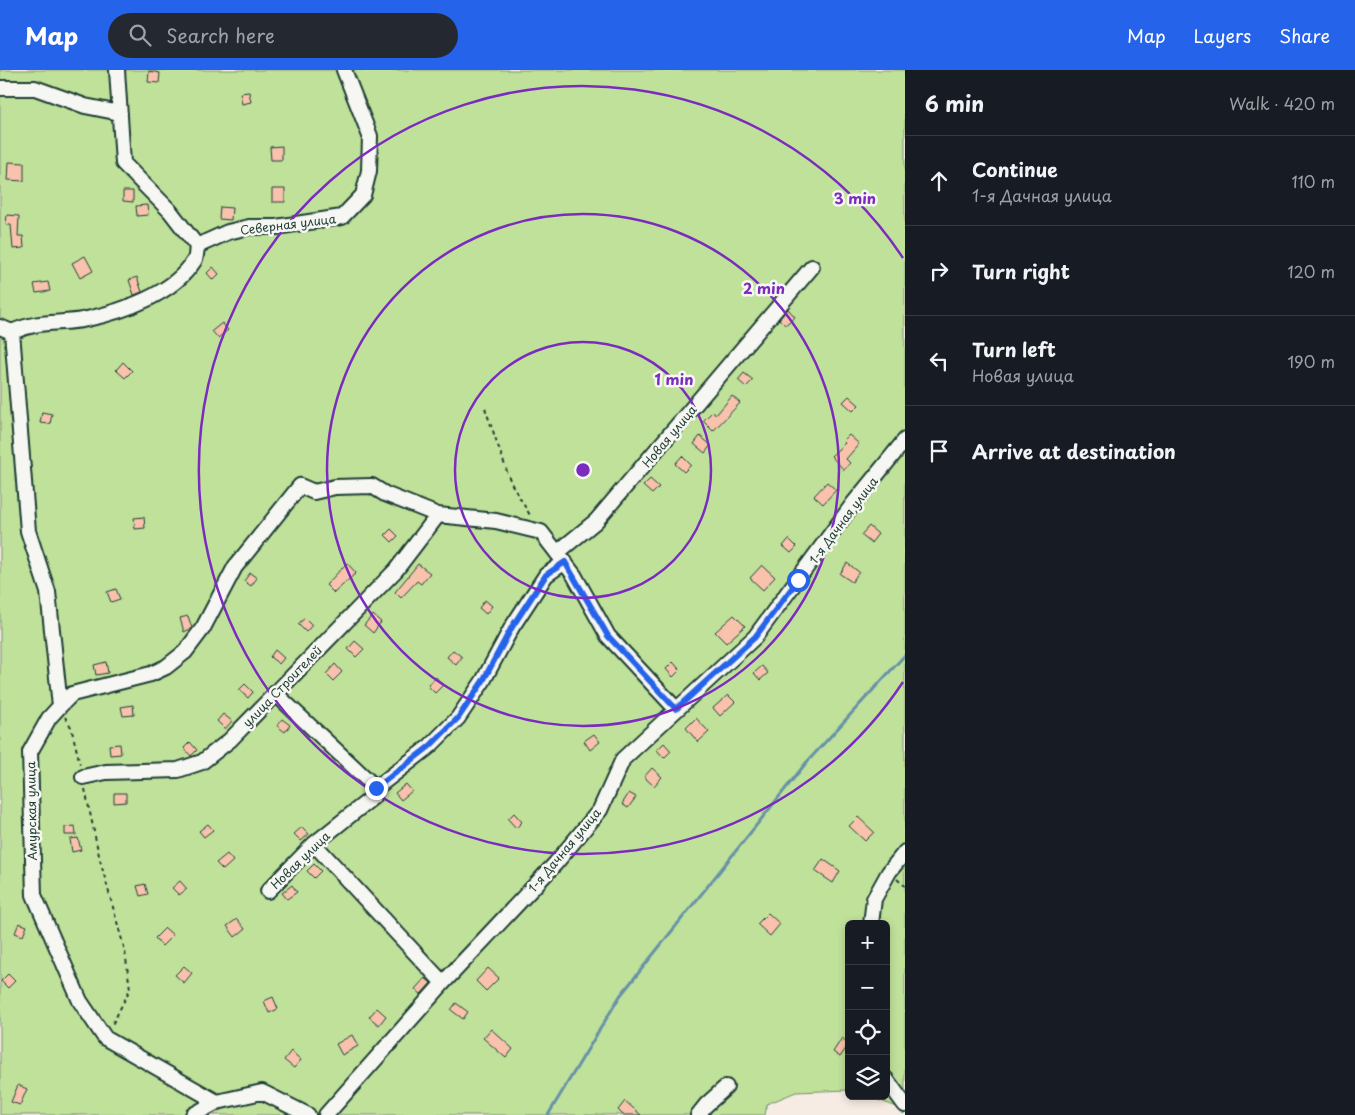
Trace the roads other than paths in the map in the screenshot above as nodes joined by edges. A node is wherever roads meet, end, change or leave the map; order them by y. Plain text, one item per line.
1 (117, 70) edge
2 (344, 70) edge
3 (0, 88) edge
4 (120, 114) junction
5 (197, 246) junction
6 (812, 267) dead end
7 (6, 330) edge
8 (905, 440) edge
9 (438, 515) junction
10 (562, 557) junction
11 (275, 694) junction
12 (60, 706) junction
13 (676, 709) junction
14 (83, 777) road end
15 (376, 788) junction
16 (314, 844) junction
17 (905, 852) edge
18 (268, 891) dead end
19 (871, 920) edge
20 (443, 983) junction
21 (890, 1085) edge
22 (726, 1087) dead end
23 (217, 1102) junction
24 (905, 1105) edge
25 (193, 1115) edge
26 (308, 1115) edge
27 (326, 1115) edge
28 (698, 1115) edge

1 - 4 street
2 - 5 street, Северная улица
3 - 4 street
4 - 5 street
5 - 7 street
6 - 10 street, Новая улица
7 - 12 street
8 - 13 street, 1-я Дачная улица
9 - 10 street
9 - 11 street, улица Строителей
9 - 12 street, Амурская улица
10 - 13 street
10 - 15 street, Новая улица
11 - 14 street, улица Строителей
11 - 15 street
12 - 23 street, Амурская улица
13 - 20 street, 1-я Дачная улица
15 - 16 street, Новая улица
16 - 18 street, Новая улица
16 - 20 street
17 - 19 street
20 - 27 street, 1-я Дачная улица
21 - 24 street
22 - 28 street
23 - 25 street
23 - 26 street

